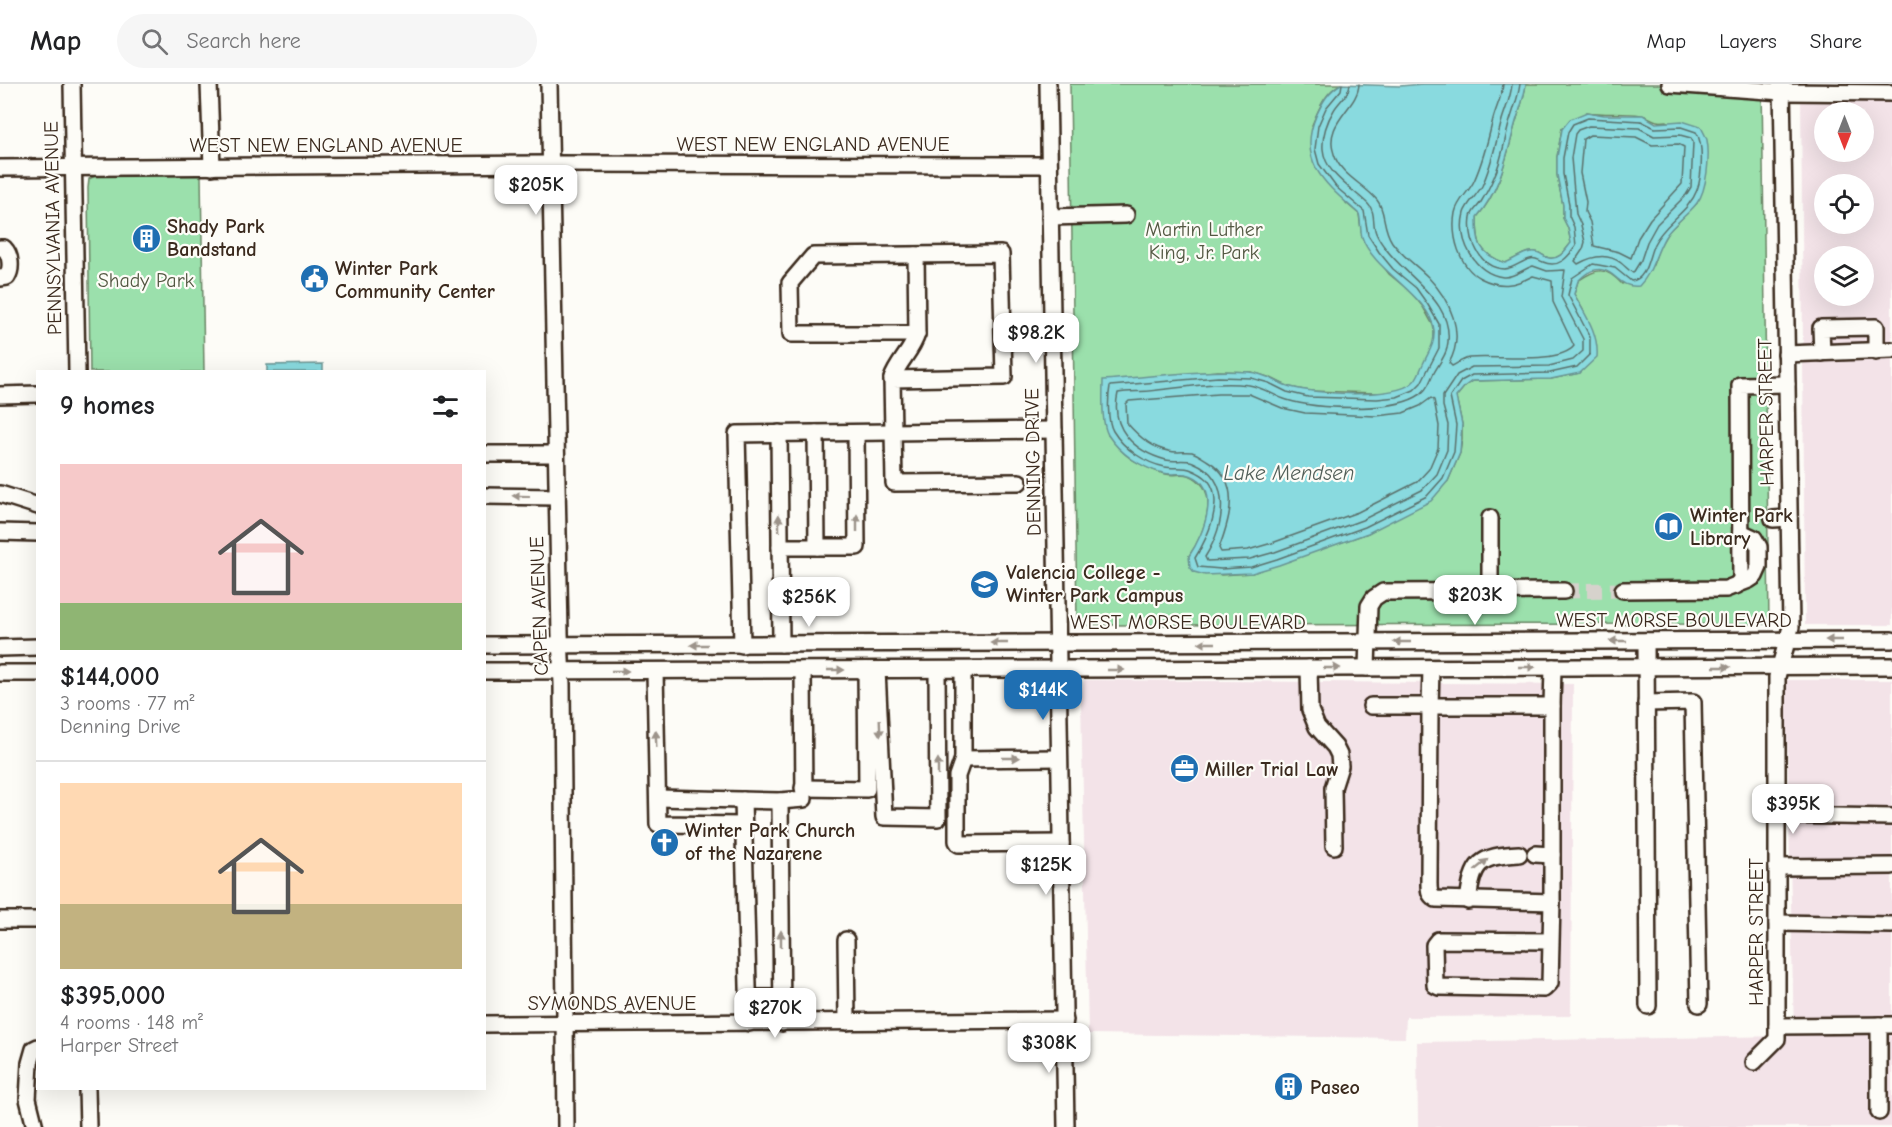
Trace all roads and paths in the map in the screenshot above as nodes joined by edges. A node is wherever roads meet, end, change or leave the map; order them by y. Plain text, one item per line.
1 (72, 84) edge
2 (209, 84) edge
3 (549, 84) edge
4 (1048, 84) edge
5 (1670, 84) edge
6 (1782, 88) edge
7 (1812, 88) edge
8 (1892, 93) edge
9 (551, 164) junction
10 (1049, 165) junction
11 (72, 167) junction
12 (212, 167) junction
13 (0, 168) edge
14 (1126, 215) dead end
15 (1050, 217) junction
16 (0, 248) edge
17 (916, 255) junction
18 (5, 276) edge
19 (917, 334) junction
20 (1892, 351) edge
21 (1876, 352) junction
22 (1822, 353) junction
23 (1786, 354) junction
24 (76, 370) edge
25 (892, 379) junction
26 (1787, 384) junction
27 (36, 394) edge
28 (0, 395) edge
29 (1054, 430) junction
30 (893, 432) junction
31 (778, 433) junction
32 (816, 433) junction
33 (856, 433) junction
34 (486, 454) edge
35 (556, 454) junction
36 (1019, 482) dead end
37 (0, 494) edge
38 (486, 496) edge
39 (557, 497) junction
40 (36, 505) edge
41 (1490, 518) dead end
42 (1789, 518) junction
43 (1773, 519) dead end
44 (0, 532) edge
45 (36, 533) edge
46 (817, 546) junction
47 (780, 547) junction
48 (1623, 590) tunnel mouth
49 (1490, 591) junction
50 (1564, 591) tunnel mouth
51 (1787, 640) junction
52 (1892, 640) edge
53 (1646, 641) junction
54 (1367, 643) junction
55 (781, 644) junction
56 (1057, 644) junction
57 (486, 645) edge
58 (560, 645) junction
59 (742, 645) junction
60 (36, 647) edge
61 (0, 648) edge
62 (1780, 666) junction
63 (1892, 666) edge
64 (1553, 667) junction
65 (1646, 667) junction
66 (1309, 668) junction
67 (1367, 668) junction
68 (1431, 668) junction
69 (1058, 669) junction
70 (804, 670) junction
71 (872, 670) junction
72 (937, 670) junction
73 (963, 670) junction
74 (486, 671) edge
75 (562, 671) junction
76 (655, 671) junction
77 (0, 673) edge
78 (36, 673) edge
79 (1646, 703) junction
80 (1371, 706) dead end
81 (1430, 706) junction
82 (1552, 706) junction
83 (1059, 758) junction
84 (963, 759) junction
85 (804, 788) junction
86 (658, 798) junction
87 (743, 800) junction
88 (780, 801) junction
89 (1777, 815) junction
90 (1892, 817) edge
91 (744, 825) junction
92 (1061, 843) junction
93 (1334, 846) dead end
94 (1552, 855) junction
95 (1892, 866) edge
96 (1777, 867) junction
97 (1468, 900) junction
98 (1552, 902) junction
99 (0, 920) edge
100 (36, 920) edge
101 (1777, 923) junction
102 (1892, 925) edge
103 (846, 940) dead end
104 (1551, 941) junction
105 (749, 998) junction
106 (782, 998) junction
107 (1699, 1004) dead end
108 (1647, 1006) dead end
109 (1065, 1020) junction
110 (847, 1022) junction
111 (749, 1023) junction
112 (782, 1023) junction
113 (486, 1024) edge
114 (564, 1024) junction
115 (1885, 1025) edge
116 (1777, 1026) junction
117 (36, 1048) edge
118 (1754, 1062) dead end
119 (87, 1090) edge
120 (1879, 1112) dead end
121 (35, 1127) edge
122 (88, 1127) edge
123 (566, 1127) edge
124 (1066, 1127) edge

1 - 11 street, PENNSYLVANIA AVENUE
2 - 12 street
3 - 9 street, CAPEN AVENUE
4 - 10 street, DENNING DRIVE
5 - 6 street
6 - 7 street
6 - 23 street, HARPER STREET
7 - 8 street
9 - 10 street, WEST NEW ENGLAND AVENUE
9 - 12 street, WEST NEW ENGLAND AVENUE
9 - 35 street, CAPEN AVENUE
10 - 15 street, DENNING DRIVE
11 - 12 street, WEST NEW ENGLAND AVENUE
11 - 13 street, WEST NEW ENGLAND AVENUE
11 - 24 street, PENNSYLVANIA AVENUE
14 - 15 street
15 - 29 street, DENNING DRIVE
16 - 18 street
17 - 19 street
17 - 19 street
17 - 25 street
19 - 25 street
20 - 21 street
21 - 22 street
21 - 22 street
22 - 23 street
23 - 26 street, HARPER STREET
25 - 30 street
26 - 42 street, HARPER STREET
26 - 48 street
27 - 28 street
29 - 30 street
29 - 56 street, DENNING DRIVE
30 - 33 street
30 - 36 street
31 - 32 street
47 -> 31 street
31 - 59 street
32 - 33 street
32 - 46 street
46 -> 33 street
34 - 35 street
35 - 39 street, CAPEN AVENUE
37 - 40 street
39 -> 38 street
39 - 58 street, CAPEN AVENUE
41 - 49 street
42 - 43 street
42 - 51 street, HARPER STREET
44 - 45 street
46 - 47 street
47 - 55 street
49 - 50 street
49 - 54 street
52 -> 51 street, WEST MORSE BOULEVARD
51 - 53 street, WEST MORSE BOULEVARD
51 - 62 street, HARPER STREET
53 -> 54 street, WEST MORSE BOULEVARD
53 - 65 street
54 -> 56 street, WEST MORSE BOULEVARD
54 - 67 street
56 -> 55 street, WEST MORSE BOULEVARD
55 - 59 street, WEST MORSE BOULEVARD
56 - 69 street, DENNING DRIVE
57 - 58 street, WEST MORSE BOULEVARD
59 -> 58 street, WEST MORSE BOULEVARD
58 - 75 street, CAPEN AVENUE
60 - 61 street
62 - 63 street
65 -> 62 street
62 - 89 street, HARPER STREET
64 - 65 street
68 -> 64 street
64 - 82 street
65 - 79 street
66 -> 67 street
69 -> 66 street
66 - 93 street
67 - 68 street
68 - 81 street
69 - 73 street
69 - 83 street, DENNING DRIVE
70 -> 71 street
70 - 76 street
70 - 85 street
71 - 72 street
71 -> 72 street
71 - 85 street
72 - 73 street
73 - 84 street
74 - 75 street
75 -> 76 street
75 - 114 street, CAPEN AVENUE
86 -> 76 street
77 - 78 street
79 - 107 street
79 - 108 street
80 - 81 street
81 - 82 street
81 - 97 street
82 - 94 street
84 -> 83 street
83 - 92 street, DENNING DRIVE
84 - 92 street
85 - 88 street
86 - 87 street
86 - 91 street
87 - 88 street
87 - 91 street
106 -> 88 street
89 - 90 street
89 - 96 street, HARPER STREET
91 - 105 street
92 - 109 street, DENNING DRIVE
97 -> 94 street
94 - 98 street
95 - 96 street
96 - 101 street, HARPER STREET
97 - 98 street
98 - 104 street
99 - 100 street
101 - 102 street
101 - 116 street, HARPER STREET
103 - 110 street
104 - 104 street
105 - 106 street
105 - 111 street
106 - 112 street
109 - 110 street, SYMONDS AVENUE
109 - 124 street, DENNING DRIVE
110 - 112 street, SYMONDS AVENUE
111 - 112 street, SYMONDS AVENUE
111 - 114 street, SYMONDS AVENUE
113 - 114 street, SYMONDS AVENUE
114 - 123 street, CAPEN AVENUE
115 - 116 street
115 - 120 street
116 - 118 street
117 - 121 street
119 - 122 street

